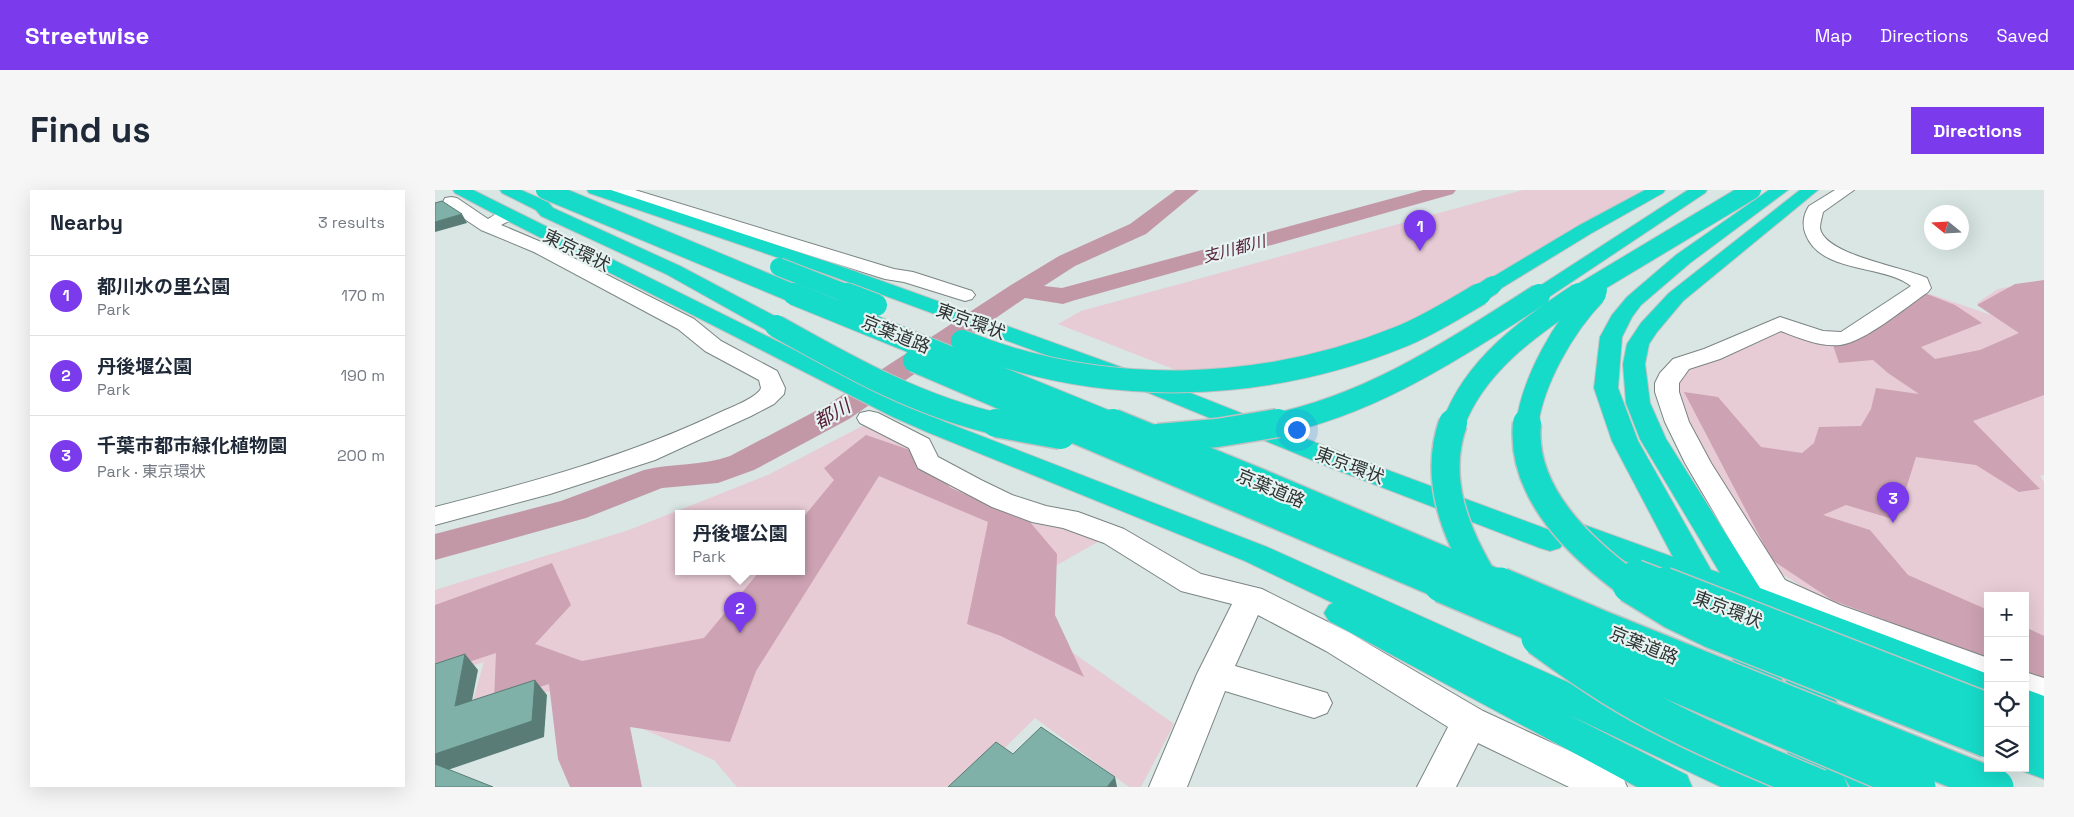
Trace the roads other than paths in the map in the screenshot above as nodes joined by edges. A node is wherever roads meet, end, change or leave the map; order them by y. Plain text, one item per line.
1 (498, 190) edge
2 (508, 190) edge
3 (595, 190) edge
4 (618, 190) edge
5 (1657, 190) edge
6 (1699, 190) edge
7 (1721, 190) edge
8 (1752, 190) edge
9 (1780, 190) edge
10 (1810, 190) edge
11 (1846, 190) edge
12 (544, 195) edge
13 (455, 199) edge
14 (507, 215) junction
15 (487, 226) junction
16 (965, 295) dead end
17 (901, 316) dead end
18 (944, 333) dead end
19 (1157, 388) junction
20 (879, 412) junction
21 (936, 427) junction
22 (435, 516) edge
23 (1700, 578) junction
24 (1762, 592) junction
25 (1251, 597) junction
26 (1984, 671) edge
27 (1214, 674) junction
28 (1984, 687) edge
29 (2029, 687) edge
30 (2044, 693) edge
31 (1314, 703) dead end
32 (2029, 705) edge
33 (1984, 709) edge
34 (2044, 711) edge
35 (1470, 722) junction
36 (2028, 727) edge
37 (2044, 733) edge
38 (1984, 738) edge
39 (2029, 757) edge
40 (2044, 763) edge
41 (1175, 785) edge
42 (1436, 787) edge
43 (1608, 787) edge
44 (1673, 787) edge
45 (1760, 787) edge
46 (1819, 787) edge
47 (1829, 787) edge
48 (1871, 787) edge
49 (1918, 787) edge
50 (1996, 787) edge

1 - 13 highway
2 - 12 highway, 京葉道路
3 - 19 highway, 東京環状
4 - 16 street
5 - 18 highway, bridge
6 - 12 highway, bridge
7 - 38 highway, bridge
8 - 46 highway, bridge
9 - 23 highway
10 - 24 highway
11 - 24 street
12 - 17 highway, bridge
12 - 49 highway, 京葉道路, bridge
12 - 50 highway, 京葉道路, bridge
13 - 14 highway, 東京環状
13 - 15 street
14 - 15 street
14 - 20 highway, 東京環状
15 - 22 street
19 - 23 highway
19 - 33 highway, 東京環状, bridge
20 - 21 highway, 東京環状
20 - 25 street
21 - 44 highway
21 - 45 highway, 東京環状
23 - 24 highway
23 - 47 highway
24 - 26 street
24 - 28 highway
24 - 48 highway
25 - 27 street
25 - 35 street
27 - 31 street
27 - 41 street
29 - 30 street
32 - 34 highway
35 - 42 street
35 - 43 street
36 - 37 highway
39 - 40 highway

